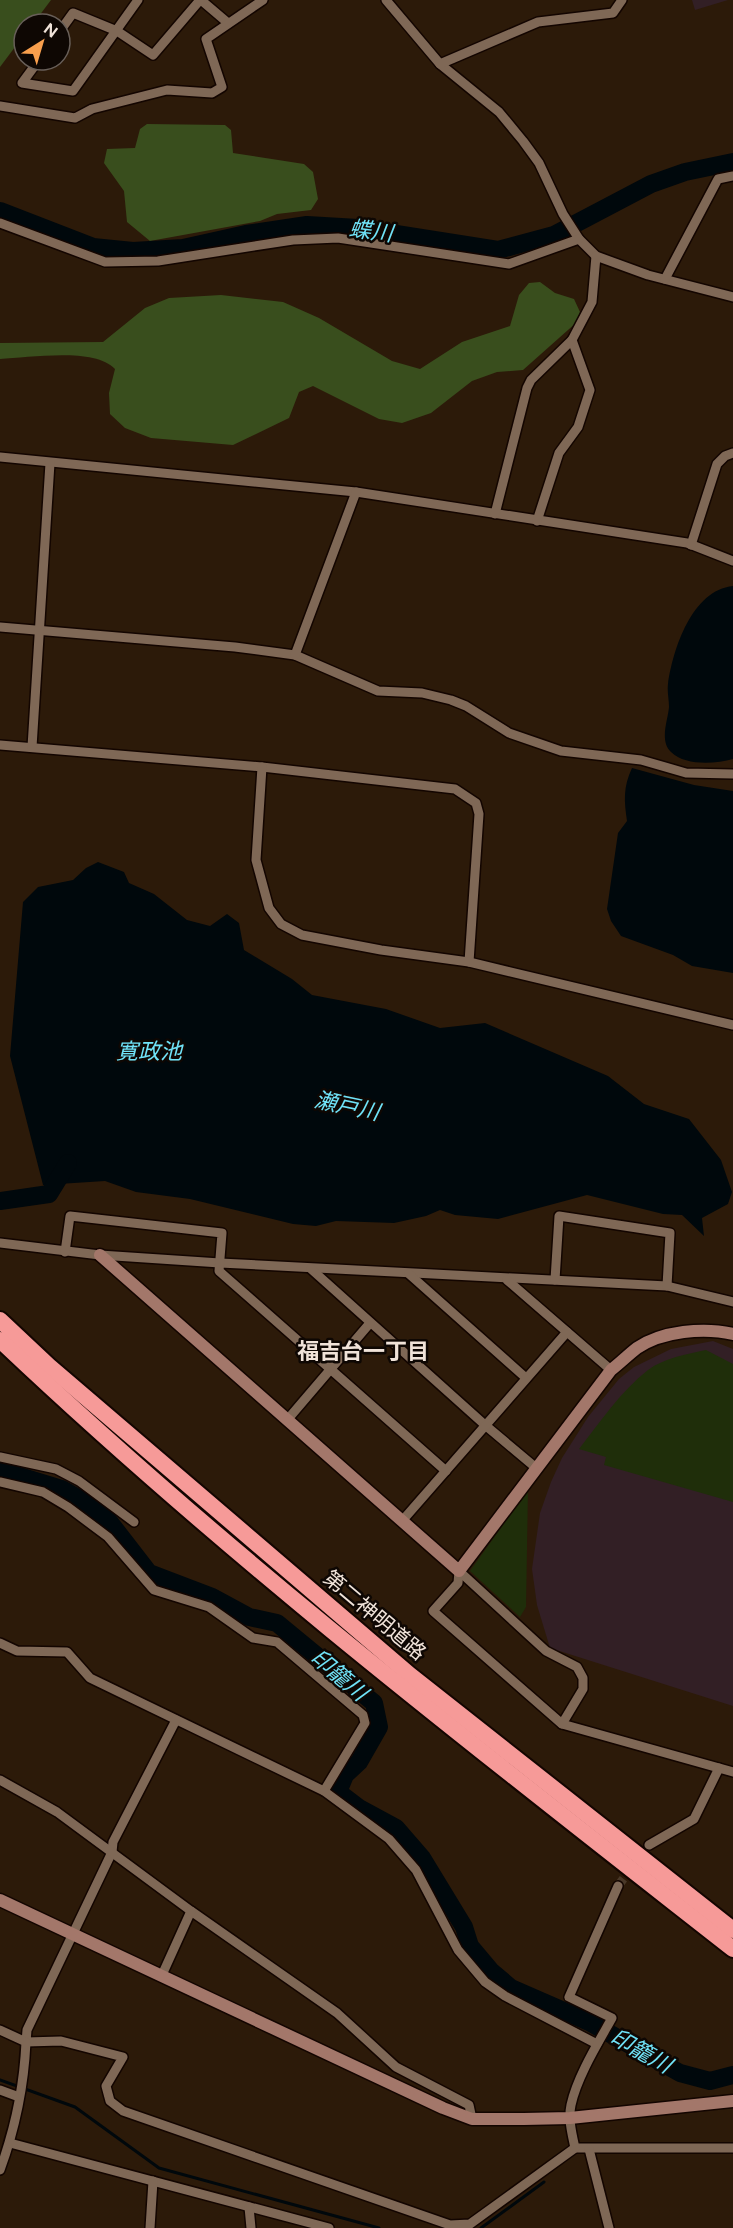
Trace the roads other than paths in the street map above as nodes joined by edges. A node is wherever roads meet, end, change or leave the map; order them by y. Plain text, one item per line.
1 (138, 0) edge
2 (201, 0) edge
3 (263, 0) edge
4 (386, 0) edge
5 (622, 0) edge
6 (72, 15) edge
7 (228, 24) junction
8 (117, 31) junction
9 (440, 64) junction
10 (30, 72) edge
11 (0, 106) edge
12 (733, 176) edge
13 (0, 223) edge
14 (579, 238) junction
15 (596, 256) junction
16 (665, 279) junction
17 (733, 297) edge
18 (572, 340) junction
19 (733, 453) edge
20 (0, 457) edge
21 (50, 463) junction
22 (356, 492) junction
23 (495, 514) junction
24 (537, 521) junction
25 (691, 545) junction
26 (733, 561) edge
27 (0, 627) edge
28 (41, 631) junction
29 (295, 655) junction
30 (0, 745) edge
31 (32, 747) junction
32 (262, 767) junction
33 (733, 774) edge
34 (469, 962) junction
35 (733, 1025) edge
36 (0, 1244) edge
37 (65, 1252) junction
38 (100, 1255) junction
39 (220, 1263) junction
40 (311, 1269) junction
41 (409, 1274) junction
42 (507, 1280) junction
43 (555, 1280) junction
44 (667, 1286) junction
45 (733, 1302) edge
46 (0, 1320) edge
47 (370, 1323) junction
48 (567, 1332) junction
49 (733, 1334) edge
50 (0, 1340) edge
51 (331, 1369) junction
52 (611, 1370) junction
53 (526, 1378) junction
54 (288, 1419) junction
55 (485, 1425) junction
56 (0, 1457) edge
57 (536, 1467) junction
58 (446, 1471) junction
59 (0, 1482) edge
60 (402, 1521) junction
61 (134, 1522) dead end
62 (459, 1571) junction
63 (0, 1643) edge
64 (176, 1720) junction
65 (562, 1724) junction
66 (719, 1768) junction
67 (733, 1772) edge
68 (0, 1780) edge
69 (324, 1791) junction
70 (649, 1845) dead end
71 (112, 1852) junction
72 (618, 1886) tunnel mouth
73 (0, 1900) edge
74 (191, 1911) junction
75 (733, 1930) edge
76 (72, 1934) junction
77 (733, 1949) edge
78 (162, 1975) junction
79 (0, 2030) edge
80 (26, 2042) junction
81 (597, 2044) junction
82 (0, 2090) edge
83 (20, 2097) junction
84 (733, 2102) edge
85 (570, 2118) junction
86 (472, 2119) junction
87 (10, 2143) junction
88 (575, 2148) junction
89 (733, 2148) edge
90 (589, 2149) junction
91 (0, 2170) edge
92 (153, 2181) junction
93 (249, 2207) junction
94 (450, 2226) edge
95 (150, 2228) edge
96 (251, 2228) edge
97 (329, 2228) edge
98 (609, 2228) edge

1 - 8 street
2 - 7 street
2 - 8 street
3 - 7 street
4 - 9 street
5 - 9 street
6 - 8 street
7 - 11 street
8 - 10 street
9 - 14 street
12 - 16 street
13 - 14 street
14 - 15 street
15 - 16 street
15 - 18 street
16 - 17 street
18 - 23 street
18 - 24 street
19 - 25 street
20 - 21 street
21 - 22 street
21 - 28 street
22 - 23 street
22 - 29 street
23 - 24 street
24 - 25 street
25 - 26 street
27 - 28 street
28 - 29 street
28 - 31 street
29 - 33 street
30 - 31 street
31 - 32 street
32 - 34 street
32 - 34 street
34 - 35 street
36 - 37 street
37 - 38 street
37 - 39 street
38 - 39 street
38 - 54 street
39 - 40 street
39 - 51 street
40 - 41 street
40 - 47 street
41 - 42 street
41 - 53 street
42 - 43 street
42 - 48 street
43 - 44 street
43 - 44 street
44 - 45 street
46 - 75 highway, 第二神明道路
47 - 51 street
47 - 55 street
48 - 52 street
48 - 53 street
49 - 52 street
50 - 77 highway, 第二神明道路
51 - 54 street
51 - 58 street
52 - 57 street
53 - 55 street
54 - 60 street
55 - 57 street
55 - 58 street
56 - 61 street
57 - 62 street
58 - 60 street
59 - 69 street
60 - 62 street
62 - 65 street
62 - 65 street
63 - 64 street
64 - 69 street
64 - 71 street
65 - 66 street
66 - 67 street
66 - 70 street
68 - 71 street
69 - 81 street
71 - 74 street
71 - 76 street
72 - 81 street
73 - 76 street
74 - 78 street
74 - 86 street
76 - 78 street
76 - 80 street
78 - 86 street
79 - 80 street
80 - 83 street
80 - 94 street
81 - 85 street
82 - 83 street
83 - 87 street
84 - 85 street
85 - 86 street
85 - 88 street
87 - 91 street
87 - 92 street
88 - 90 street
88 - 94 street
89 - 90 street
90 - 98 street
92 - 93 street
92 - 95 street
93 - 96 street
93 - 97 street

